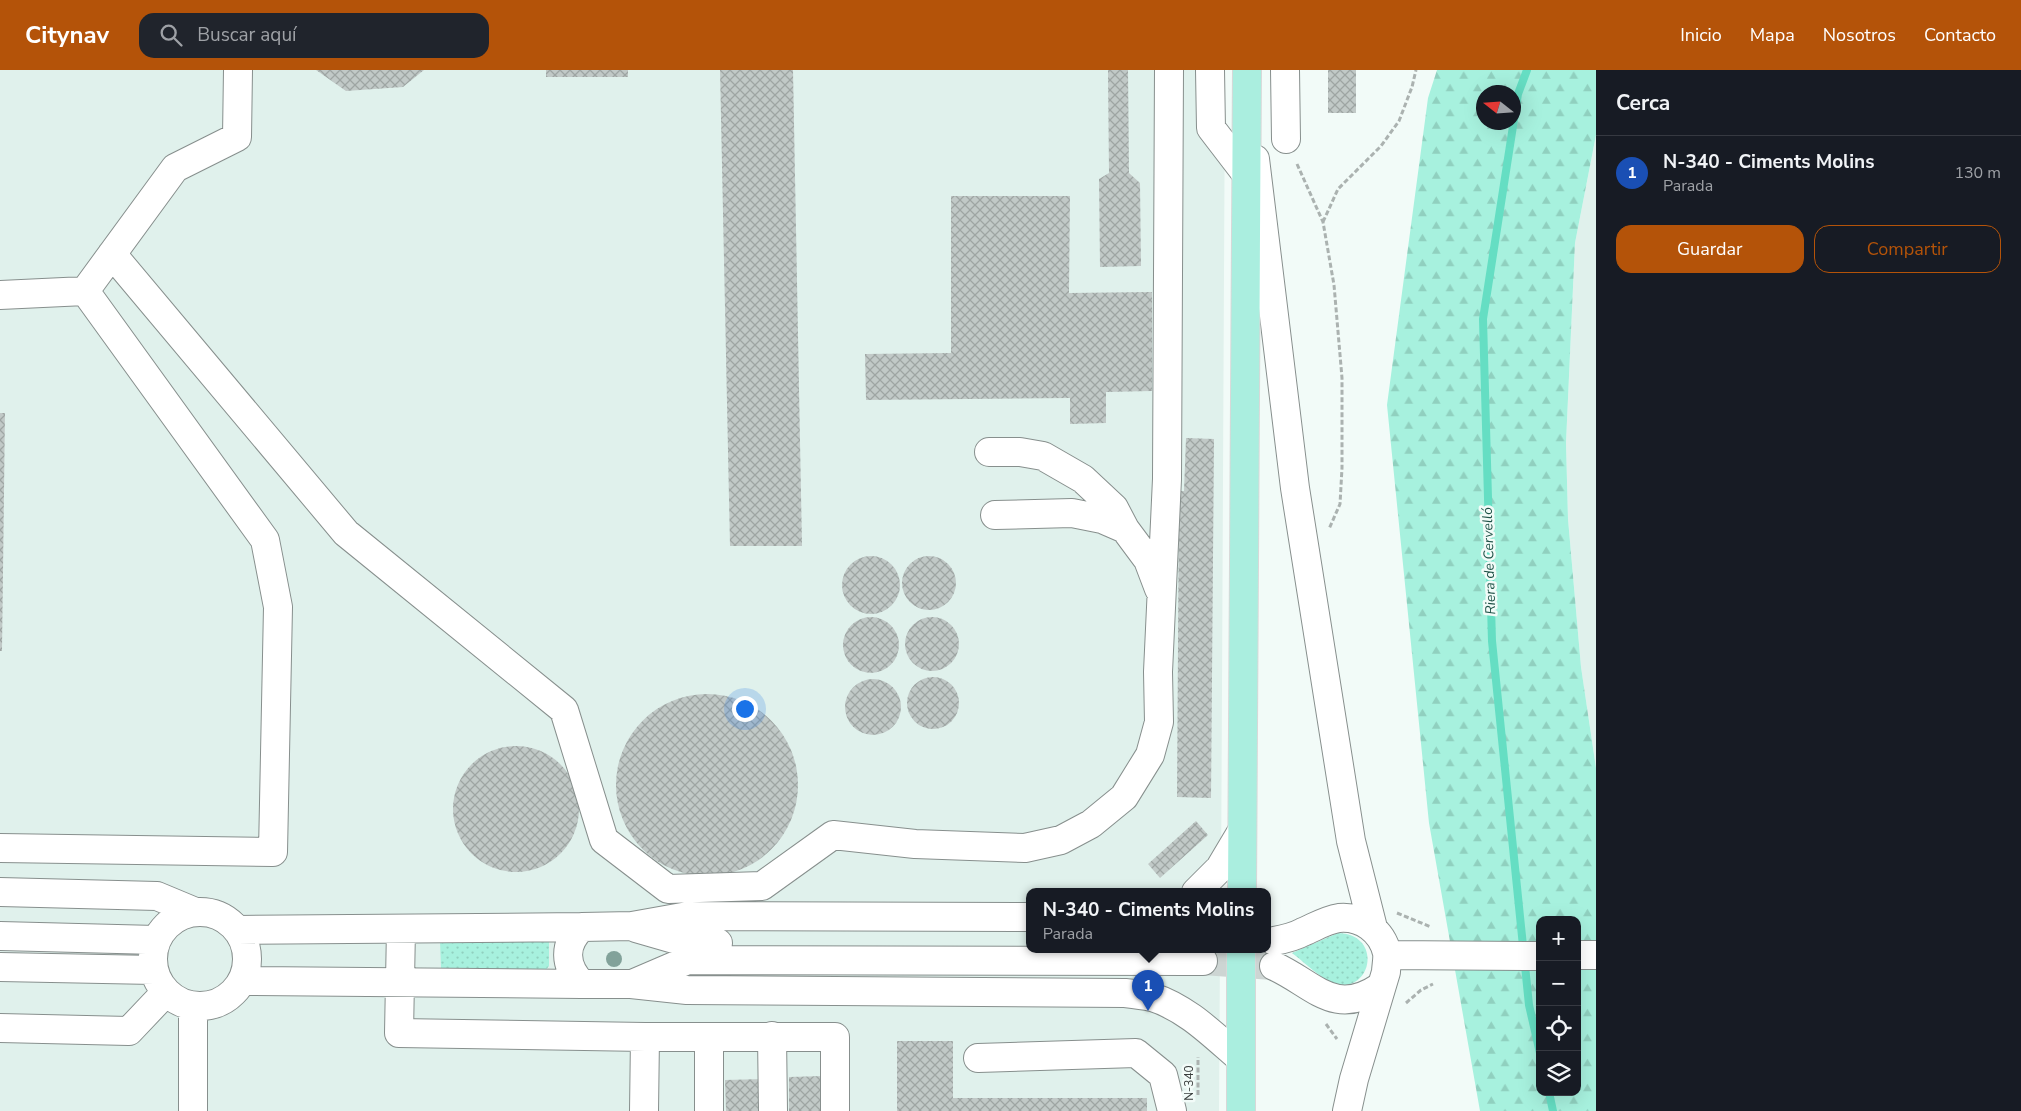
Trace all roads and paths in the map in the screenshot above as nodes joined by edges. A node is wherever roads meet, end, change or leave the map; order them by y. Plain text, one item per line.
1 (238, 70) edge
2 (1168, 70) edge
3 (1210, 70) edge
4 (1286, 70) edge
5 (1416, 70) edge
6 (1247, 80) edge
7 (1286, 140) joint
8 (1246, 175) junction
9 (1323, 222) junction
10 (112, 254) junction
11 (85, 291) junction
12 (0, 295) edge
13 (989, 452) dead end
14 (994, 514) dead end
15 (1125, 529) junction
16 (1306, 555) junction
17 (1161, 595) junction
18 (1242, 831) junction
19 (0, 848) edge
20 (1200, 888) edge
21 (1242, 888) edge
22 (0, 892) edge
23 (1393, 908) dead end
24 (193, 911) junction
25 (1026, 917) edge
26 (582, 926) junction
27 (632, 926) junction
28 (1373, 928) junction
29 (1437, 928) dead end
30 (401, 929) junction
31 (238, 930) junction
32 (0, 936) edge
33 (156, 940) junction
34 (1026, 945) edge
35 (1241, 953) edge
36 (1388, 955) junction
37 (1581, 955) edge
38 (1596, 955) edge
39 (1536, 956) edge
40 (1203, 961) tunnel mouth
41 (0, 967) edge
42 (160, 981) junction
43 (242, 981) junction
44 (400, 982) junction
45 (582, 984) junction
46 (631, 984) junction
47 (1380, 987) junction
48 (193, 1006) junction
49 (0, 1028) edge
50 (772, 1036) junction
51 (645, 1037) junction
52 (708, 1037) junction
53 (1198, 1055) dead end
54 (978, 1058) dead end
55 (1241, 1059) junction
56 (1198, 1104) dead end
57 (193, 1111) edge
58 (644, 1111) edge
59 (709, 1111) edge
60 (773, 1111) edge
61 (835, 1111) edge
62 (1172, 1111) edge
63 (1240, 1111) edge
64 (1347, 1111) edge

1 - 10 street
2 - 17 street
3 - 8 street
4 - 7 street
5 - 9 path
6 - 8 main road
6 - 16 street
7 - 9 path
8 - 18 main road
9 - 16 path
10 - 11 street
10 - 17 street
11 - 12 street
11 - 19 street
13 - 15 street
14 - 15 street
15 - 17 street
16 - 28 street
18 - 20 street
18 - 21 main road
22 - 24 street
23 - 29 path
24 - 31 street
24 - 33 street
25 - 27 street
26 - 27 street
26 - 30 street
26 - 45 street
27 - 34 street
28 - 36 street
28 - 47 street
30 - 31 street
30 - 44 street
31 - 43 street
32 - 33 street
33 - 42 street
35 - 55 main road
36 - 39 street
36 - 47 street
37 - 38 street
40 - 46 street
41 - 42 street
42 - 48 street
42 - 49 street
43 - 44 street
43 - 48 street
44 - 45 street
44 - 51 street
45 - 46 street
46 - 55 street
47 - 64 street
48 - 57 street
50 - 52 street
50 - 60 street
50 - 61 street
51 - 52 street
51 - 58 street
52 - 59 street
53 - 56 path, N-340
54 - 62 street
55 - 63 main road

